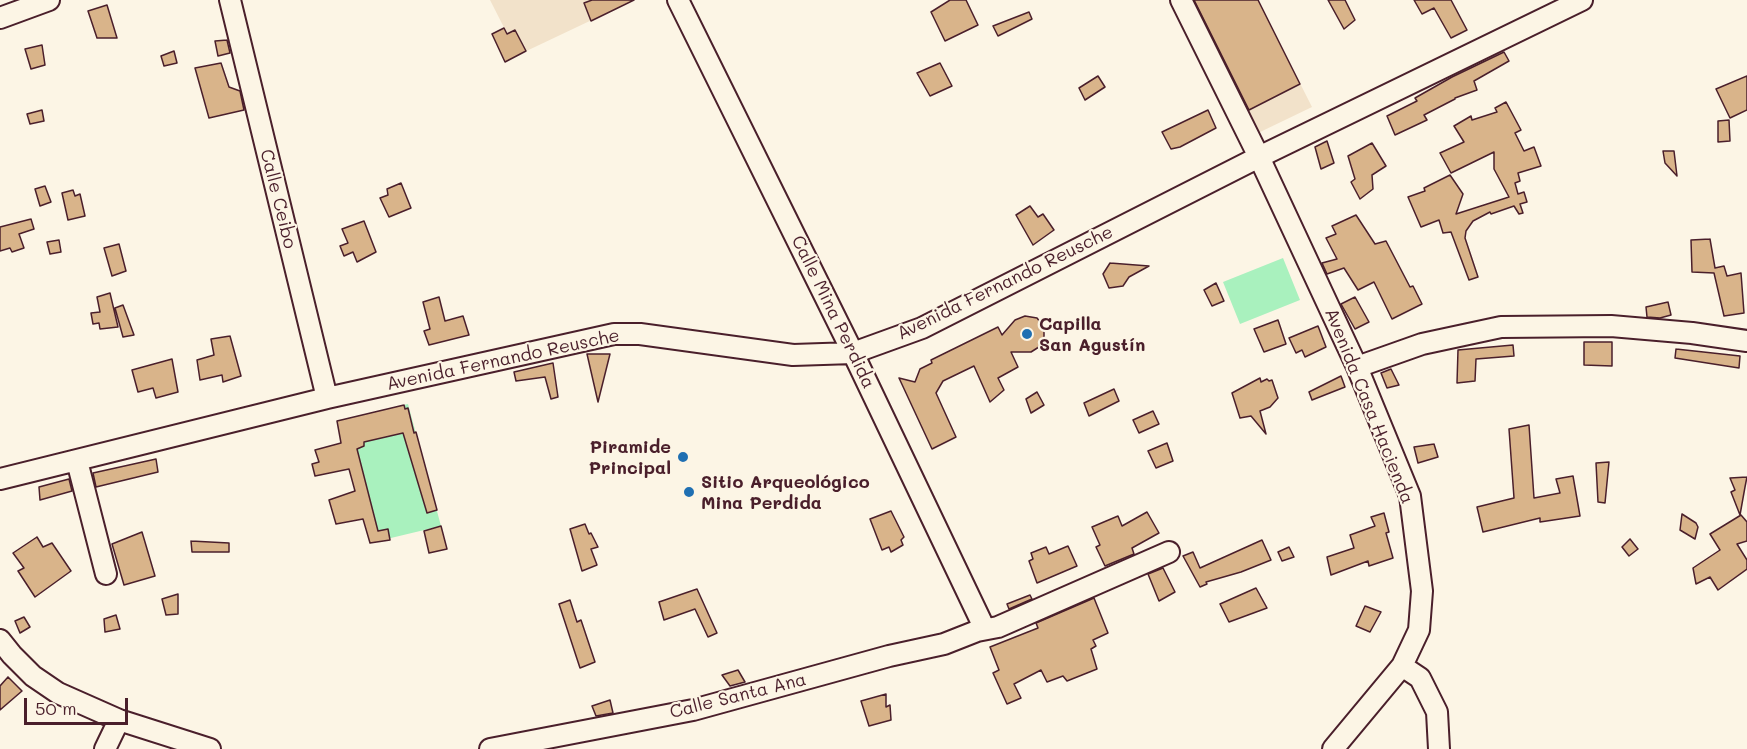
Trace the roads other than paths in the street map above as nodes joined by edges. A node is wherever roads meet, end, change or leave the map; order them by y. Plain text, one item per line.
1 (49, 0) edge
2 (230, 0) edge
3 (678, 0) edge
4 (1181, 0) edge
5 (1582, 0) edge
6 (0, 18) edge
7 (1259, 156) junction
8 (1747, 341) edge
9 (853, 353) junction
10 (1357, 367) junction
11 (327, 398) junction
12 (77, 461) junction
13 (0, 479) edge
14 (1169, 552) dead end
15 (106, 574) dead end
16 (979, 629) junction
17 (0, 640) edge
18 (1402, 666) junction
19 (119, 720) junction
20 (105, 749) edge
21 (210, 749) edge
22 (490, 749) edge
23 (1333, 749) edge
24 (1438, 749) edge

1 - 6 street
2 - 11 street, Calle Ceibo
3 - 9 street, Calle Mina Perdida
4 - 7 street, Avenida Casa Hacienda
5 - 7 street, Avenida Fernando Reusche
7 - 9 street, Avenida Fernando Reusche
7 - 10 street, Avenida Casa Hacienda
8 - 10 street
9 - 11 street, Avenida Fernando Reusche
9 - 16 street, Calle Mina Perdida
10 - 18 street, Avenida Casa Hacienda
11 - 12 street, Avenida Fernando Reusche
12 - 13 street, Avenida Fernando Reusche
12 - 15 street
14 - 16 street, Calle Santa Ana
16 - 22 street, Calle Santa Ana
17 - 19 street
18 - 23 street, Avenida Casa Hacienda
18 - 24 street
19 - 20 street
19 - 21 street

